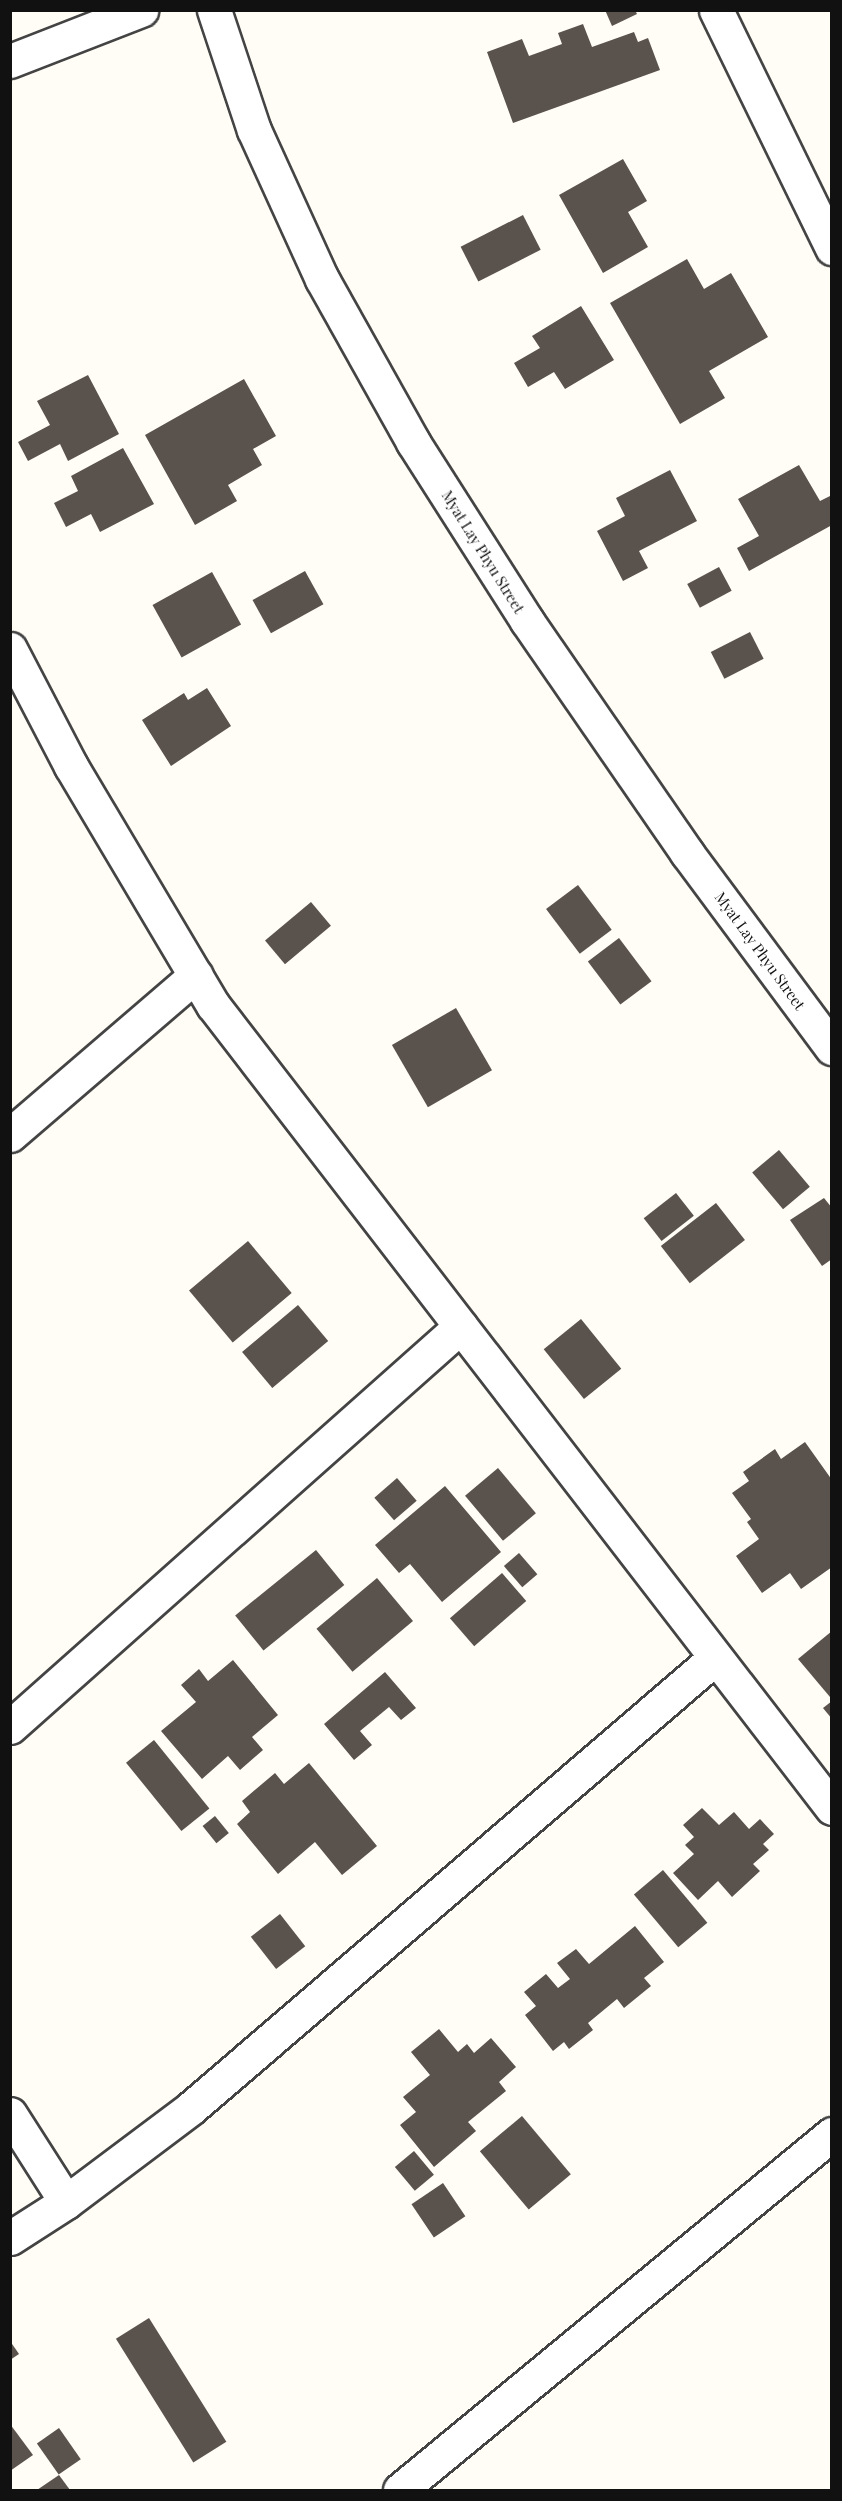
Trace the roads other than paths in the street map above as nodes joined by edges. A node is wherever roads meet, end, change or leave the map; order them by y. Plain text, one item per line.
1 (141, 10) edge
2 (214, 10) edge
3 (716, 10) edge
4 (10, 61) edge
5 (831, 248) edge
6 (10, 649) edge
7 (195, 975) junction
8 (831, 1048) edge
9 (10, 1135) edge
10 (461, 1326) junction
11 (715, 1658) junction
12 (10, 1727) edge
13 (831, 1808) edge
14 (10, 2114) edge
15 (831, 2134) edge
16 (66, 2202) junction
17 (10, 2238) edge
18 (400, 2490) edge

1 - 4 street
2 - 8 street, Myat Lay Phyu Street
3 - 5 street
6 - 7 street
7 - 9 street
7 - 10 street
10 - 11 street
10 - 12 street
11 - 13 street
11 - 16 street
14 - 16 street
15 - 18 street
16 - 17 street

